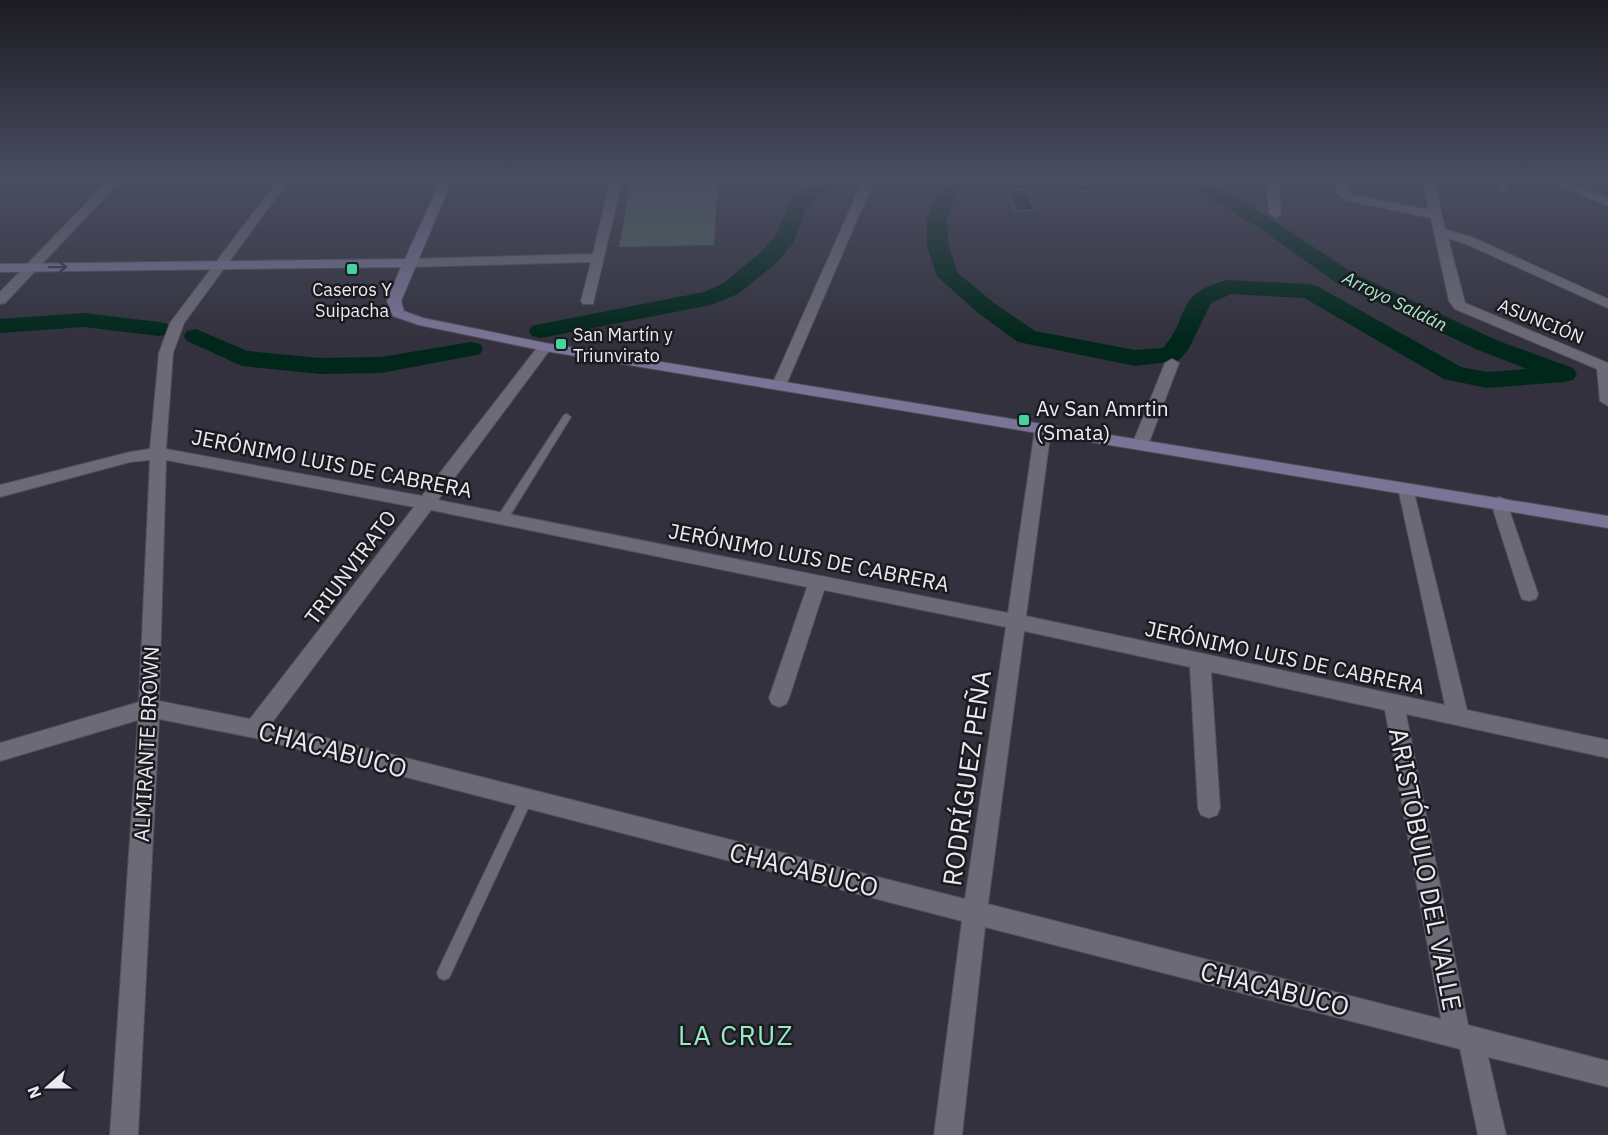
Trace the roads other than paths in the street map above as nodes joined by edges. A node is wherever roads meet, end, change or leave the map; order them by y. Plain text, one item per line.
1 (1441, 232) edge
2 (65, 233) edge
3 (245, 233) edge
4 (422, 233) edge
5 (604, 233) edge
6 (846, 233) edge
7 (1444, 233) edge
8 (598, 258) junction
9 (408, 263) junction
10 (221, 265) junction
11 (0, 268) edge
12 (31, 268) junction
13 (0, 300) edge
14 (588, 301) dead end
15 (1608, 304) edge
16 (545, 347) junction
17 (1172, 363) dead end
18 (1606, 367) edge
19 (779, 385) junction
20 (1608, 401) edge
21 (567, 417) dead end
22 (1043, 429) junction
23 (1140, 445) junction
24 (158, 453) junction
25 (1406, 488) junction
26 (0, 491) edge
27 (426, 503) junction
28 (1499, 503) junction
29 (502, 519) junction
30 (1608, 522) edge
31 (818, 582) junction
32 (1529, 594) dead end
33 (1017, 622) junction
34 (1200, 662) junction
35 (779, 698) dead end
36 (1394, 703) junction
37 (148, 709) junction
38 (1458, 717) junction
39 (255, 729) junction
40 (1608, 749) edge
41 (0, 752) edge
42 (526, 800) junction
43 (1209, 807) dead end
44 (975, 912) junction
45 (444, 973) dead end
46 (1464, 1037) junction
47 (1608, 1074) edge
48 (124, 1135) edge
49 (948, 1135) edge
50 (1492, 1135) edge

1 - 18 street, ASUNCIÓN
2 - 12 street
3 - 10 street, ALMIRANTE BROWN
4 - 9 main road
5 - 8 street
6 - 19 street
7 - 15 street
8 - 9 street
8 - 14 street
9 - 10 main road
9 - 16 main road
12 -> 10 main road
10 - 24 street, ALMIRANTE BROWN
11 - 12 main road
12 - 13 street
16 - 19 main road
16 - 27 street, TRIUNVIRATO
17 - 23 street
18 - 20 street
19 - 22 main road
21 - 29 lane
22 - 23 main road
22 - 33 street, RODRÍGUEZ PEÑA
23 - 25 main road
24 - 26 street, JERÓNIMO LUIS DE CABRERA
24 - 27 street, JERÓNIMO LUIS DE CABRERA
24 - 37 street, ALMIRANTE BROWN
25 - 28 main road
25 - 38 street
27 - 29 street, JERÓNIMO LUIS DE CABRERA
27 - 39 street, TRIUNVIRATO
28 - 30 main road
28 - 32 street
29 - 31 street, JERÓNIMO LUIS DE CABRERA
31 - 33 street, JERÓNIMO LUIS DE CABRERA
31 - 35 street
33 - 34 street, JERÓNIMO LUIS DE CABRERA
33 - 44 street, RODRÍGUEZ PEÑA
34 - 36 street, JERÓNIMO LUIS DE CABRERA
34 - 43 street
36 - 38 street, JERÓNIMO LUIS DE CABRERA
36 - 46 street, ARISTÓBULO DEL VALLE
37 - 39 street, CHACABUCO
37 - 41 street, CHACABUCO
37 - 48 street, ALMIRANTE BROWN
38 - 40 street, JERÓNIMO LUIS DE CABRERA
39 - 42 street, CHACABUCO
42 - 44 street, CHACABUCO
42 - 45 lane
44 - 46 street, CHACABUCO
44 - 49 street, RODRÍGUEZ PEÑA
46 - 47 street, CHACABUCO
46 - 50 street, ARISTÓBULO DEL VALLE

